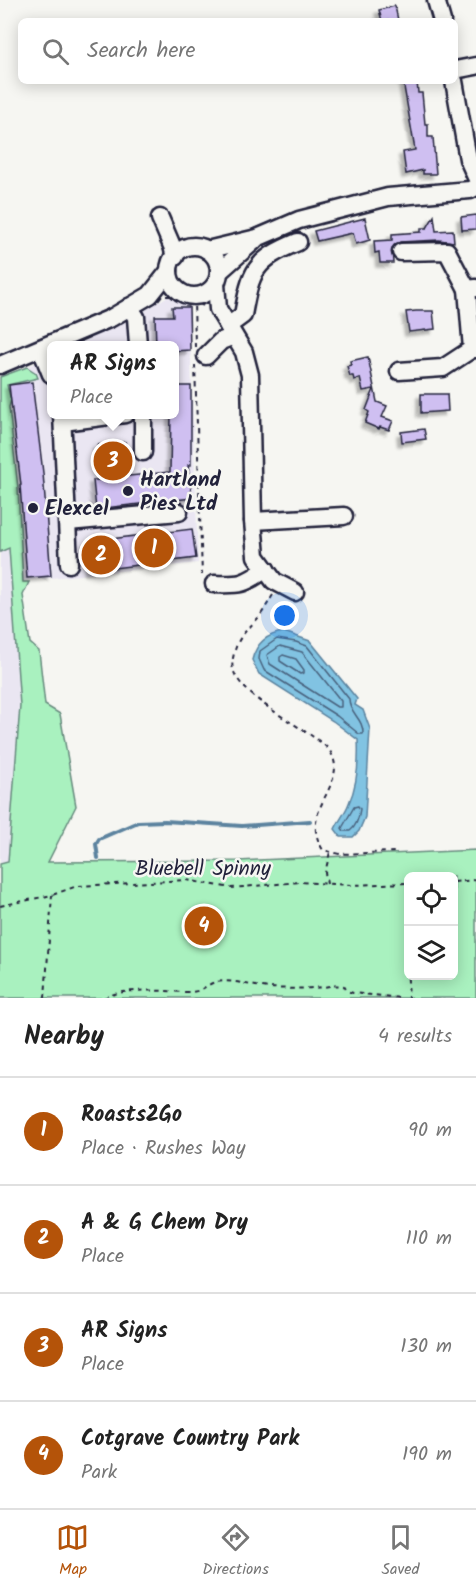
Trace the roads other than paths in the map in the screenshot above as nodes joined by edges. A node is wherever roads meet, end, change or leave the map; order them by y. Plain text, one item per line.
1 (436, 0) edge
2 (441, 18) edge
3 (476, 66) edge
4 (458, 69) edge
5 (455, 84) edge
6 (476, 177) edge
7 (476, 187) edge
8 (257, 238) junction
9 (298, 242) dead end
10 (199, 248) junction
11 (401, 252) dead end
12 (172, 264) junction
13 (217, 278) junction
14 (472, 289) edge
15 (150, 295) junction
16 (190, 297) junction
17 (129, 307) junction
18 (218, 309) junction
19 (231, 331) junction
20 (59, 341) edge
21 (138, 341) edge
22 (47, 346) edge
23 (41, 349) junction
24 (474, 349) edge
25 (206, 356) dead end
26 (47, 364) edge
27 (0, 365) edge
28 (399, 371) dead end
29 (63, 419) edge
30 (143, 419) edge
31 (143, 452) dead end
32 (179, 512) dead end
33 (344, 516) dead end
34 (253, 521) junction
35 (68, 522) junction
36 (69, 564) dead end
37 (266, 569) junction
38 (295, 592) dead end
39 (226, 602) dead end

1 - 2 street
3 - 4 street
5 - 6 street
7 - 8 street
8 - 10 street
8 - 13 street
9 - 19 street
10 - 12 street
10 - 12 street
10 - 13 street
11 - 14 street
12 - 15 street
12 - 16 street
13 - 16 street
13 - 18 street
14 - 24 street
15 - 16 street
15 - 17 street
16 - 18 street
17 - 20 street
17 - 21 street
18 - 19 street
19 - 25 street
19 - 34 street
22 - 23 street
23 - 26 street
23 - 27 street
24 - 28 street
29 - 35 street
30 - 31 street
32 - 35 street
33 - 34 street
34 - 37 street
35 - 36 street
37 - 38 street
37 - 39 street

